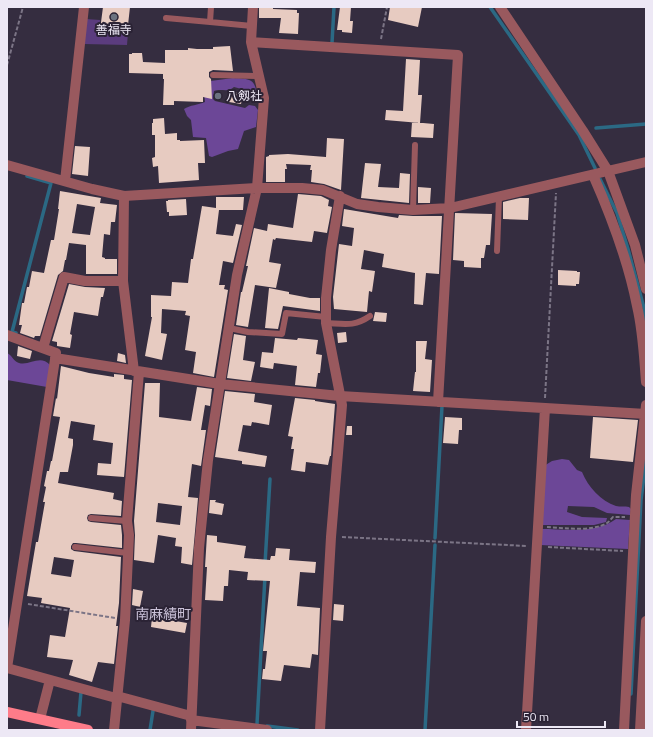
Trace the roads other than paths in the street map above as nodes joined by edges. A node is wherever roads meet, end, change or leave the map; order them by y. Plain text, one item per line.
1 (84, 7) edge
2 (211, 7) edge
3 (253, 7) edge
4 (500, 7) edge
5 (166, 18) dead end
6 (210, 22) junction
7 (252, 26) junction
8 (252, 42) junction
9 (213, 75) dead end
10 (259, 76) junction
11 (415, 145) dead end
12 (646, 162) edge
13 (7, 165) edge
14 (608, 171) junction
15 (593, 175) junction
16 (66, 182) junction
17 (257, 188) junction
18 (124, 196) junction
19 (340, 196) junction
20 (499, 197) junction
21 (450, 208) junction
22 (413, 210) junction
23 (497, 251) dead end
24 (123, 281) junction
25 (646, 289) edge
26 (370, 316) dead end
27 (326, 320) junction
28 (229, 328) junction
29 (7, 335) edge
30 (43, 348) junction
31 (55, 358) junction
32 (136, 372) junction
33 (646, 382) edge
34 (220, 384) junction
35 (340, 396) junction
36 (438, 402) junction
37 (544, 408) junction
38 (646, 411) edge
39 (91, 518) dead end
40 (127, 521) junction
41 (75, 547) dead end
42 (128, 553) junction
43 (646, 621) edge
44 (50, 680) junction
45 (117, 697) junction
46 (7, 712) edge
47 (40, 719) junction
48 (191, 722) edge
49 (88, 730) edge
50 (114, 730) edge
51 (267, 730) edge
52 (320, 730) edge
53 (526, 730) edge
54 (624, 730) edge
55 (640, 730) edge

1 - 16 street
2 - 6 lane
3 - 7 street
4 - 14 street
5 - 6 lane
6 - 7 lane
7 - 8 street
8 - 10 street
8 - 21 street
9 - 10 lane
10 - 17 street
11 - 22 lane
12 - 14 street
13 - 16 street
14 - 15 street
14 - 25 street
15 - 20 street
15 - 33 street
16 - 18 street
17 - 18 street
17 - 19 street
17 - 28 street
18 - 24 street
19 - 22 street
19 - 27 street
20 - 21 street
20 - 23 lane
21 - 22 street
21 - 36 street
24 - 30 street
24 - 32 street
26 - 27 lane
27 - 28 lane
27 - 35 street
28 - 34 street
29 - 30 street
30 - 31 street
31 - 32 street
31 - 44 street
32 - 34 street
32 - 40 street
34 - 35 street
34 - 48 street
35 - 36 street
35 - 52 street
36 - 37 street
37 - 38 street
37 - 53 street
38 - 54 street
39 - 40 lane
40 - 42 street
41 - 42 lane
42 - 45 street
43 - 55 street
44 - 45 street
44 - 47 street
45 - 48 street
45 - 50 street
46 - 47 main road
47 - 49 main road
48 - 51 street

